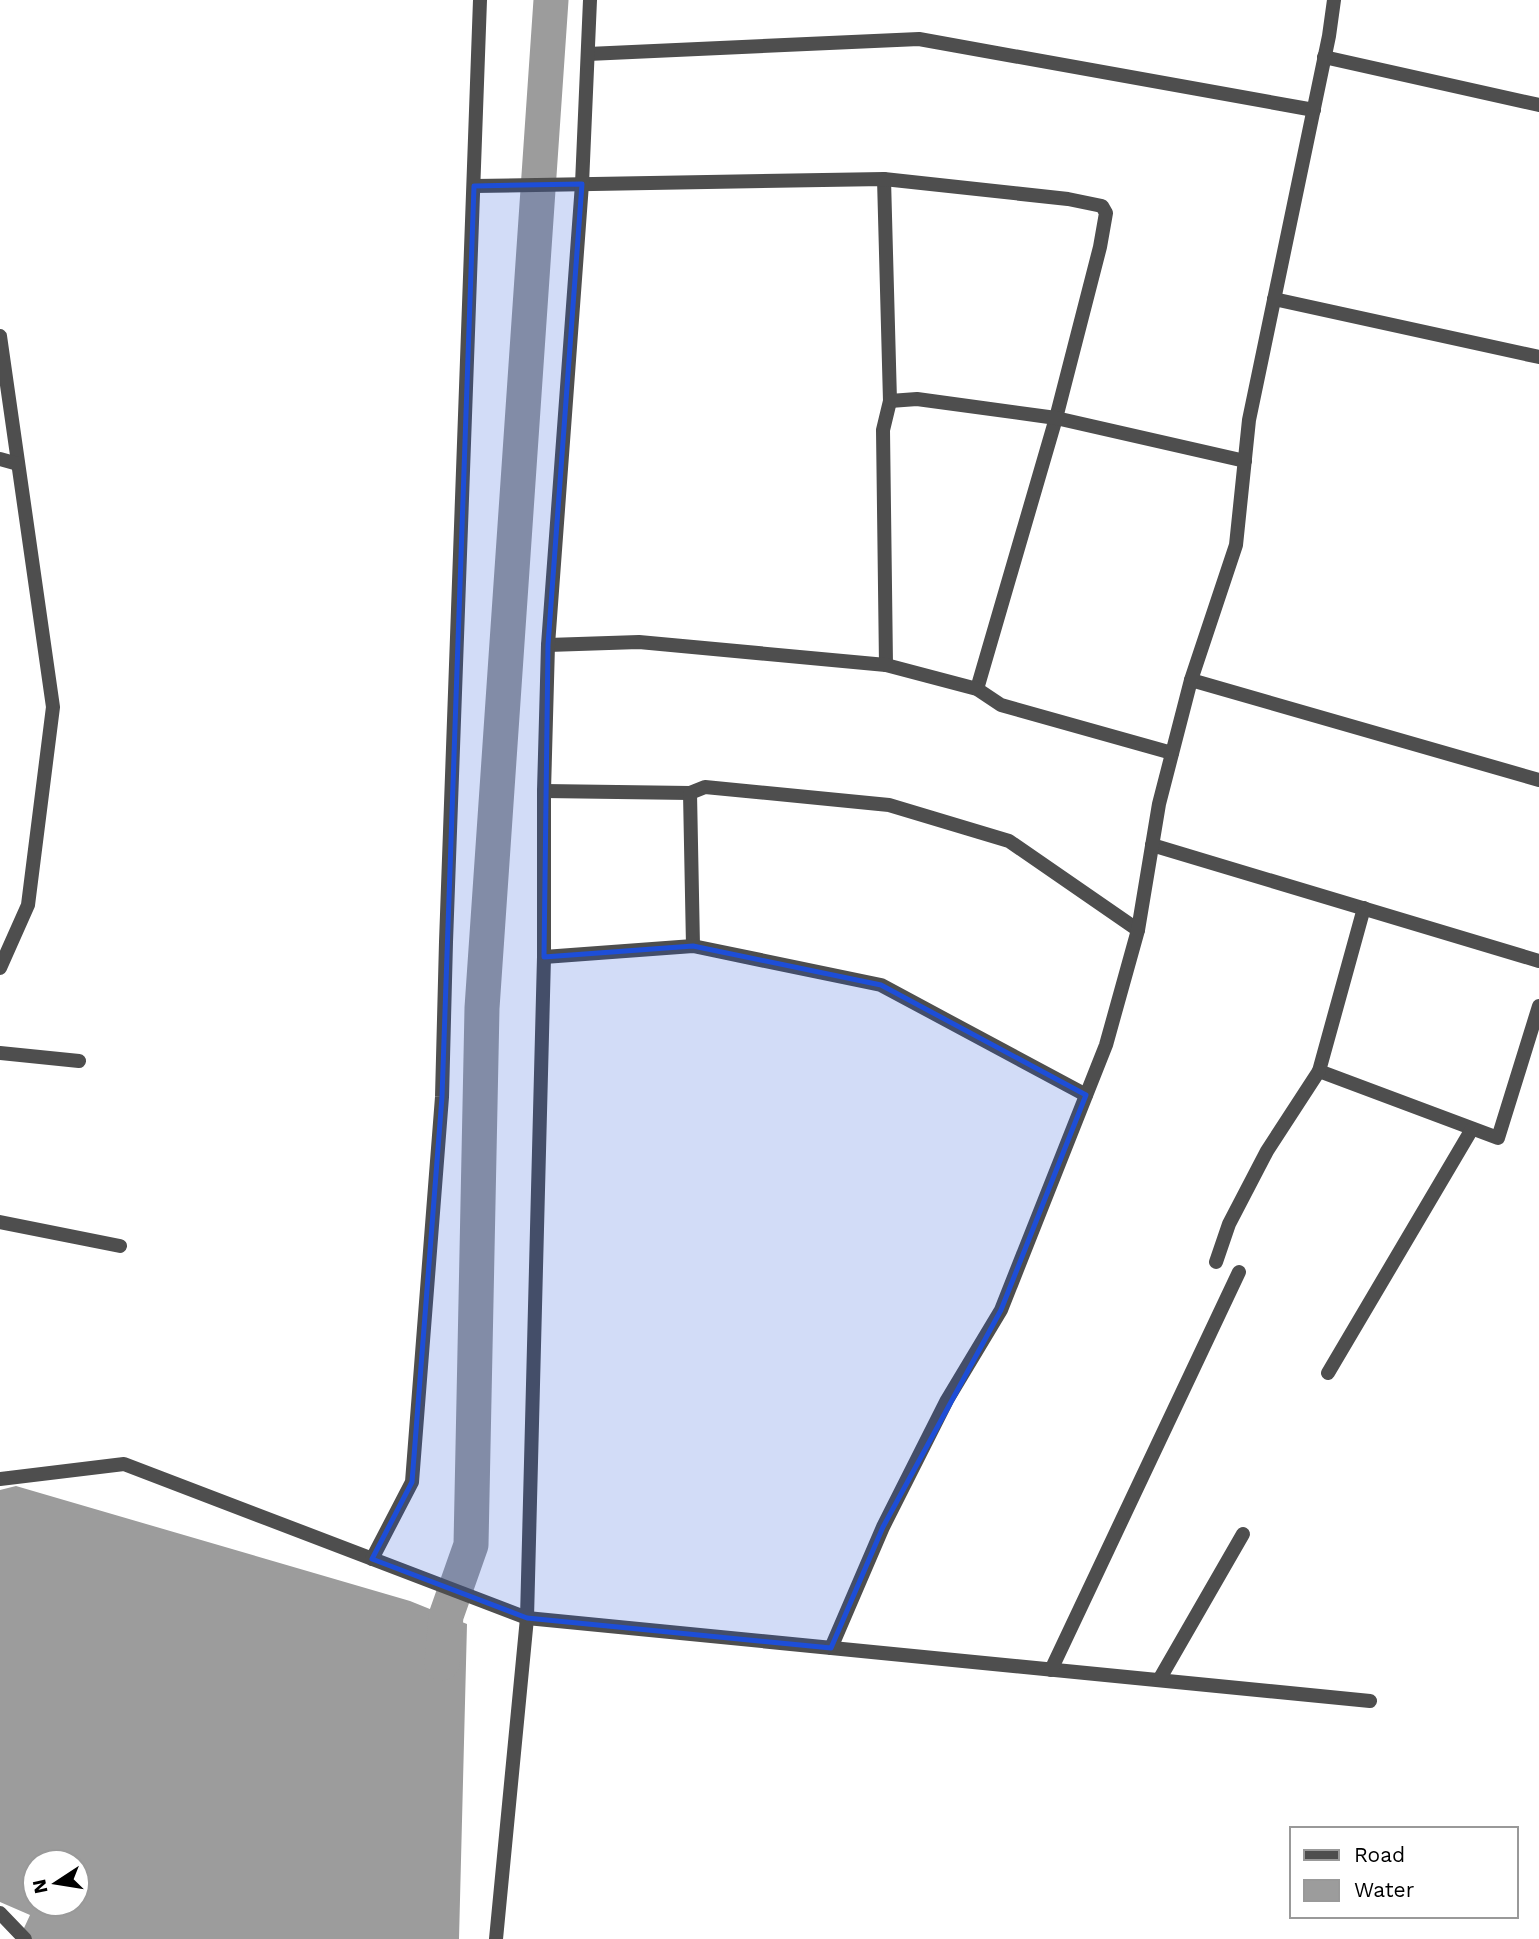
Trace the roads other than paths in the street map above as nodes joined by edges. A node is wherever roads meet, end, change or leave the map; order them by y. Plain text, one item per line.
1 (480, 0) edge
2 (590, 0) edge
3 (1334, 0) edge
4 (588, 54) junction
5 (1324, 57) junction
6 (1539, 105) edge
7 (1314, 110) junction
8 (884, 179) junction
9 (582, 184) junction
10 (475, 186) junction
11 (1275, 299) junction
12 (0, 336) edge
13 (1539, 357) edge
14 (890, 401) junction
15 (1056, 418) junction
16 (0, 459) edge
17 (1245, 461) junction
18 (18, 464) junction
19 (548, 645) junction
20 (886, 665) junction
21 (1191, 680) junction
22 (977, 689) junction
23 (1172, 752) junction
24 (1539, 780) edge
25 (544, 791) junction
26 (690, 793) junction
27 (1152, 845) junction
28 (1364, 908) junction
29 (1138, 930) junction
30 (693, 946) junction
31 (544, 957) junction
32 (1539, 961) edge
33 (0, 968) edge
34 (1539, 1006) edge
35 (0, 1053) edge
36 (79, 1060) dead end
37 (1319, 1071) junction
38 (1086, 1095) junction
39 (1472, 1129) junction
40 (0, 1222) edge
41 (120, 1246) dead end
42 (1216, 1262) dead end
43 (1239, 1272) dead end
44 (1328, 1373) dead end
45 (0, 1479) edge
46 (1243, 1534) dead end
47 (372, 1559) junction
48 (525, 1617) junction
49 (831, 1648) junction
50 (1051, 1670) junction
51 (1159, 1680) junction
52 (1370, 1701) dead end
53 (0, 1913) edge
54 (25, 1939) edge
55 (496, 1939) edge

1 - 10 street
2 - 4 street
3 - 5 street
4 - 7 street
4 - 9 street
5 - 6 street
5 - 7 street
7 - 11 street
8 - 9 street
8 - 14 street
8 - 15 street
9 - 10 street
9 - 19 street
10 - 47 street
11 - 13 street
11 - 17 street
12 - 18 street
14 - 15 street
14 - 20 street
15 - 17 street
15 - 22 street
16 - 18 street
17 - 21 street
18 - 33 street
19 - 20 street
19 - 25 street
20 - 22 street
21 - 23 street
21 - 24 street
22 - 23 street
23 - 27 street
25 - 26 street
25 - 31 street
26 - 29 street
26 - 30 street
27 - 28 street
27 - 29 street
28 - 32 street
28 - 37 street
29 - 38 street
30 - 31 street
30 - 38 street
31 - 48 street
34 - 39 street
35 - 36 street
37 - 39 street
37 - 42 street
38 - 49 street
39 - 44 street
40 - 41 street
43 - 50 street
45 - 47 street
46 - 51 street
47 - 48 street
48 - 49 street
48 - 55 street
49 - 50 street
50 - 51 street
51 - 52 street
53 - 54 street

